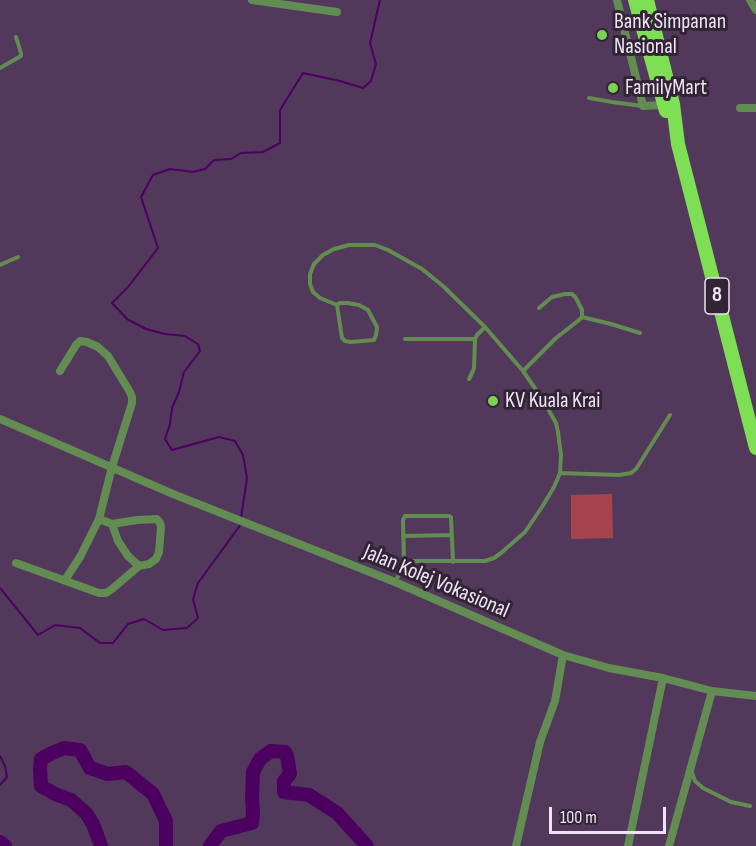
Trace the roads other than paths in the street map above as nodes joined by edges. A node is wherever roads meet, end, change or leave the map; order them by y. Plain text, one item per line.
1 (252, 0) edge
2 (617, 0) edge
3 (634, 0) edge
4 (647, 0) edge
5 (750, 0) edge
6 (756, 10) edge
7 (337, 12) dead end
8 (16, 37) dead end
9 (0, 68) edge
10 (589, 98) dead end
11 (663, 105) junction
12 (643, 106) junction
13 (740, 108) dead end
14 (756, 108) edge
15 (678, 144) junction
16 (18, 257) dead end
17 (0, 265) edge
18 (337, 305) junction
19 (539, 308) dead end
20 (582, 317) junction
21 (485, 327) junction
22 (640, 333) dead end
23 (405, 339) dead end
24 (475, 339) junction
25 (60, 371) dead end
26 (523, 371) junction
27 (469, 379) dead end
28 (670, 415) dead end
29 (0, 419) edge
30 (756, 448) edge
31 (112, 467) junction
32 (560, 473) junction
33 (99, 519) junction
34 (112, 524) junction
35 (452, 535) junction
36 (404, 536) junction
37 (404, 561) junction
38 (453, 561) junction
39 (16, 563) dead end
40 (138, 566) junction
41 (65, 580) junction
42 (395, 582) junction
43 (563, 656) junction
44 (663, 678) junction
45 (712, 691) junction
46 (756, 696) edge
47 (691, 769) junction
48 (750, 806) dead end
49 (516, 846) edge
50 (628, 846) edge
51 (669, 846) edge

1 - 7 street
2 - 12 street
3 - 11 highway, 8
4 - 15 highway, 8
5 - 6 street
8 - 9 lane
10 - 12 lane
11 - 12 street
11 - 15 highway, 8
13 - 14 street
15 - 30 highway, 8
16 - 17 lane
18 - 18 lane
18 - 21 lane
19 - 20 lane
20 - 22 lane
20 - 26 lane
21 - 24 lane
21 - 26 lane
23 - 24 lane
24 - 27 lane
25 - 31 street
26 - 32 lane
28 - 32 lane
29 - 31 street, Jalan Kolej Vokasional
31 - 33 street
31 - 42 street, Jalan Kolej Vokasional
32 - 38 lane
33 - 34 street
33 - 41 street
34 - 40 street
34 - 40 street
35 - 36 lane
35 - 36 lane
35 - 38 lane
36 - 37 lane
37 - 38 lane
37 - 42 lane
39 - 41 street
40 - 41 street
42 - 43 street, Jalan Kolej Vokasional
43 - 44 street, Jalan Kolej Vokasional
43 - 49 street
44 - 45 street, Jalan Kolej Vokasional
44 - 50 street
45 - 46 street, Jalan Kolej Vokasional
45 - 47 street
47 - 48 lane
47 - 51 street

